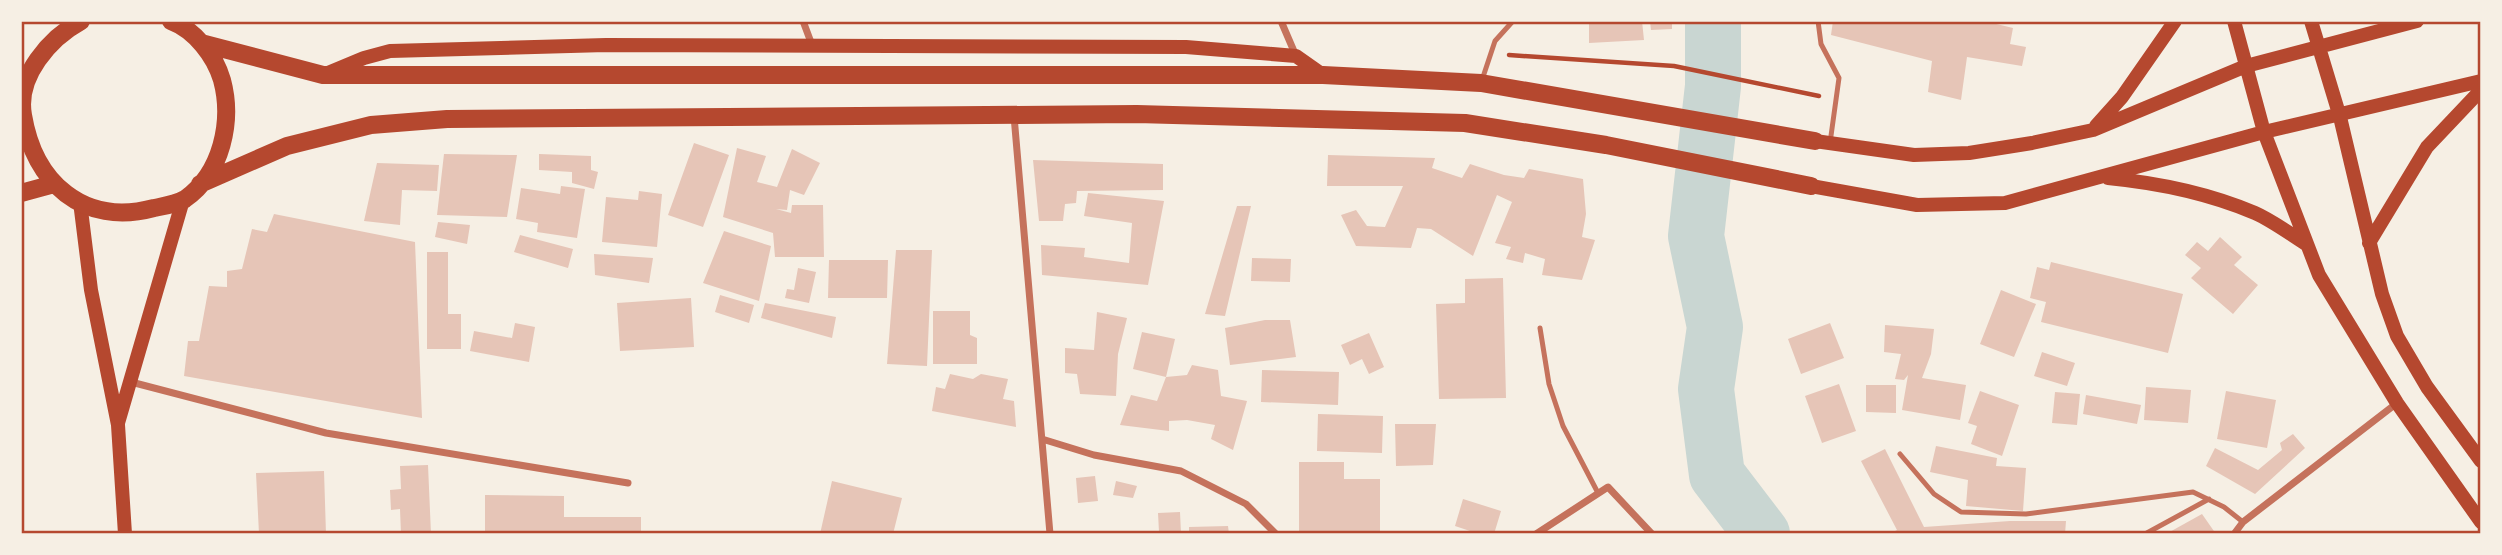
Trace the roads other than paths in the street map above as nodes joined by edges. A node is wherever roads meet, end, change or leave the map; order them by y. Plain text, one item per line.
1 (81, 21) edge
2 (803, 21) edge
3 (1281, 21) edge
4 (1513, 21) edge
5 (1818, 21) edge
6 (2175, 21) edge
7 (2235, 21) edge
8 (2311, 21) edge
9 (2417, 21) edge
10 (176, 22) edge
11 (63, 26) edge
12 (201, 43) junction
13 (812, 45) junction
14 (2318, 45) junction
15 (1296, 55) junction
16 (2246, 66) junction
17 (323, 75) junction
18 (1323, 75) junction
19 (2481, 81) edge
20 (1481, 83) junction
21 (2481, 90) edge
22 (21, 108) edge
23 (1014, 116) junction
24 (2340, 117) junction
25 (2093, 130) junction
26 (2264, 132) junction
27 (1822, 142) junction
28 (2100, 177) junction
29 (54, 184) junction
30 (200, 184) junction
31 (1811, 186) joint
32 (21, 193) edge
33 (183, 200) junction
34 (80, 202) junction
35 (2369, 243) junction
36 (2306, 244) junction
37 (1540, 328) dead end
38 (131, 382) junction
39 (2397, 403) junction
40 (118, 425) junction
41 (1042, 439) junction
42 (1900, 454) dead end
43 (2481, 461) edge
44 (628, 484) dead end
45 (1598, 493) junction
46 (2209, 499) junction
47 (2243, 522) junction
48 (2481, 522) edge
49 (125, 534) edge
50 (1050, 534) edge
51 (1276, 534) edge
52 (1536, 534) edge
53 (1652, 534) edge
54 (2145, 534) edge
55 (2234, 534) edge

1 - 11 main road
2 - 13 street
3 - 15 street
4 - 20 lane
5 - 27 lane
6 - 25 main road
7 - 16 main road
8 - 14 main road
9 - 14 main road
10 - 12 main road
11 - 22 main road
12 - 17 main road
12 - 30 main road
13 - 15 main road
13 - 17 main road
14 - 16 main road
14 - 24 main road
15 - 18 main road
16 - 25 main road
16 - 26 main road
17 - 18 main road
18 - 20 main road
19 - 24 main road
20 - 27 main road
21 - 35 main road
22 - 29 main road
23 - 30 main road
23 - 31 main road
23 - 41 street
24 - 26 main road
24 - 35 main road
25 - 27 main road
26 - 28 main road
26 - 36 main road
28 - 31 main road
28 - 36 main road
29 - 32 main road
29 - 34 main road
30 - 33 main road
33 - 34 main road
33 - 38 main road
34 - 40 main road
35 - 43 main road
36 - 39 main road
37 - 45 lane
38 - 40 main road
38 - 44 street
39 - 47 street
39 - 48 main road
40 - 49 main road
41 - 50 street
41 - 51 street
42 - 46 lane
45 - 52 street
45 - 53 street
46 - 47 lane
46 - 54 lane
47 - 55 street

